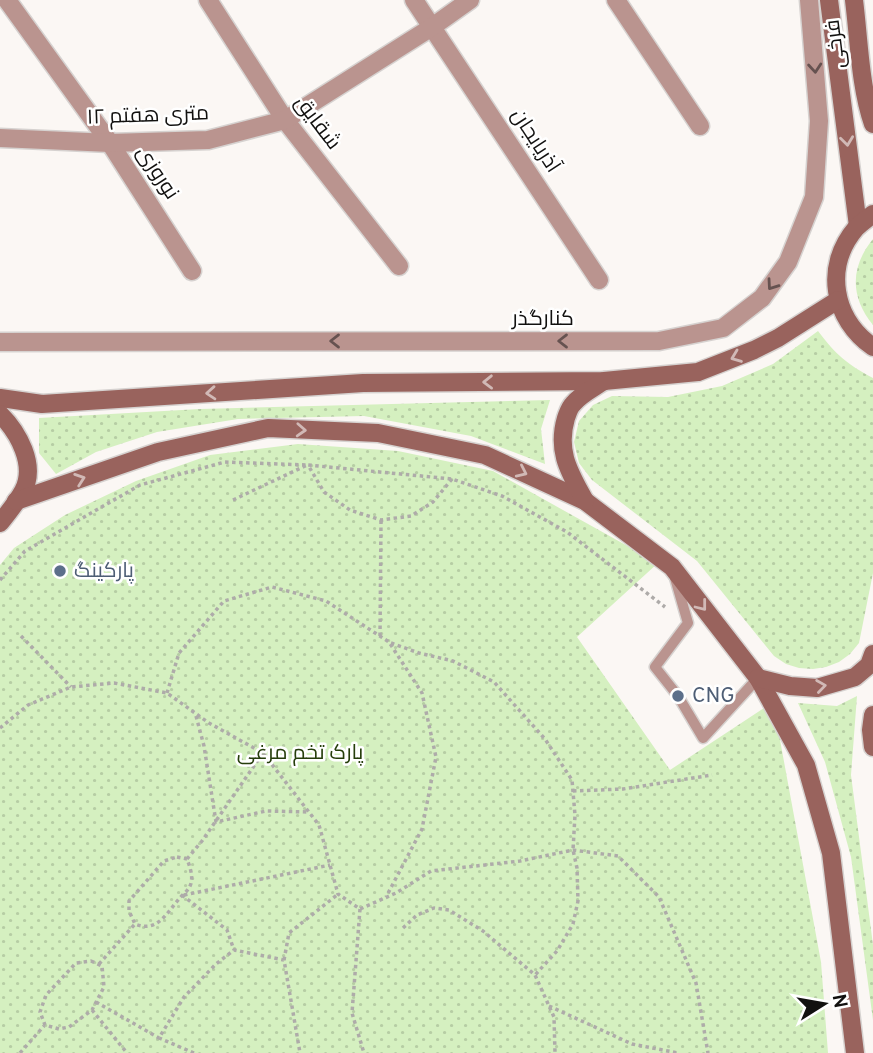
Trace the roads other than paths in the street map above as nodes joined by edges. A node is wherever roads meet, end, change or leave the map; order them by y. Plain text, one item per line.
1 (7, 0) edge
2 (208, 0) edge
3 (414, 0) edge
4 (470, 0) edge
5 (616, 0) edge
6 (809, 0) edge
7 (830, 0) edge
8 (854, 0) edge
9 (432, 27) junction
10 (285, 120) junction
11 (873, 124) edge
12 (700, 126) dead end
13 (0, 138) edge
14 (110, 143) junction
15 (873, 214) edge
16 (858, 226) junction
17 (399, 266) dead end
18 (192, 271) dead end
19 (599, 280) dead end
20 (838, 300) junction
21 (0, 341) edge
22 (873, 348) edge
23 (604, 381) junction
24 (0, 398) edge
25 (0, 414) edge
26 (16, 501) junction
27 (585, 501) junction
28 (0, 523) edge
29 (672, 567) junction
30 (873, 654) edge
31 (758, 678) junction
32 (873, 715) edge
33 (873, 747) edge
34 (855, 1053) edge

1 - 14 street, نوروزی
2 - 10 street, شقایق
3 - 9 street, آذریایجان
4 - 9 street, ۱۲ متری هفتم
5 - 12 street
6 -> 21 street, کنارگذر
7 -> 16 main road, فرخی
8 - 11 main road, فرخی
9 - 10 street, ۱۲ متری هفتم
9 - 19 street, آذریایجان
10 - 14 street, ۱۲ متری هفتم
10 - 17 street, شقایق
13 - 14 street, ۱۲ متری هفتم
14 - 18 street, نوروزی
15 - 16 main road
16 - 20 main road
20 - 22 main road
20 -> 23 main road
23 -> 24 main road
23 - 27 main road
25 - 26 main road
26 -> 27 main road
26 - 28 main road
27 - 29 main road
29 -> 31 main road
29 - 31 lane
31 -> 30 main road
31 - 34 main road
32 - 33 main road

